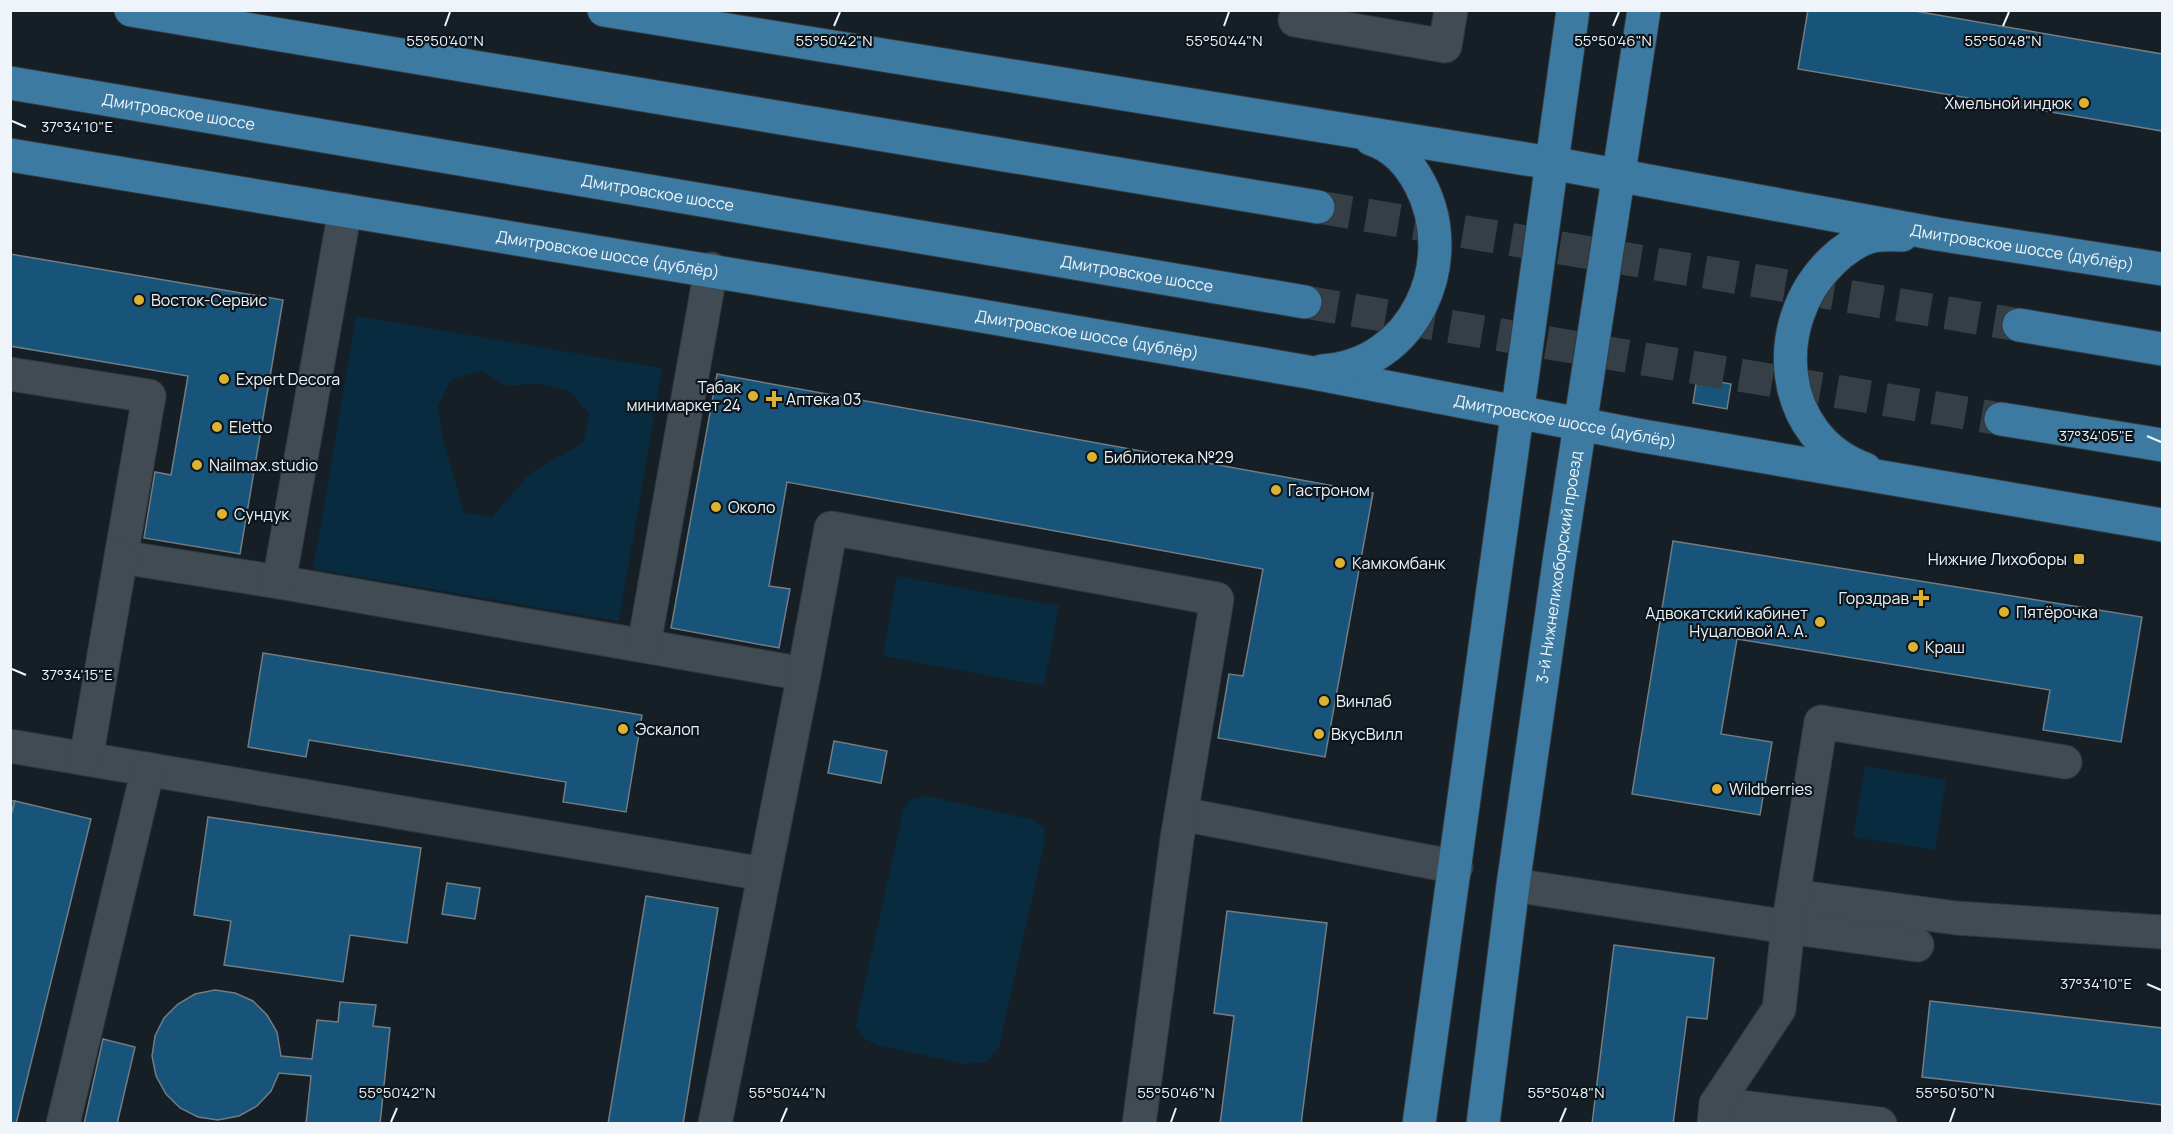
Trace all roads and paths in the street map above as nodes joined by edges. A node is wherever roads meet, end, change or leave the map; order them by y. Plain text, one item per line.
1 (131, 10) edge
2 (604, 10) edge
3 (1451, 10) edge
4 (1574, 10) edge
5 (1644, 10) edge
6 (720, 20) edge
7 (1295, 20) dead end
8 (10, 83) edge
9 (1354, 132) junction
10 (10, 155) edge
11 (1551, 163) junction
12 (1618, 175) junction
13 (1318, 207) tunnel mouth
14 (345, 210) junction
15 (1937, 234) junction
16 (711, 269) junction
17 (2163, 269) edge
18 (1305, 302) tunnel mouth
19 (2019, 325) tunnel mouth
20 (2163, 349) edge
21 (1308, 372) junction
22 (10, 374) edge
23 (1518, 414) junction
24 (2001, 419) tunnel mouth
25 (1579, 424) junction
26 (2163, 445) edge
27 (1893, 480) junction
28 (2163, 525) edge
29 (121, 557) junction
30 (279, 582) junction
31 (644, 645) junction
32 (804, 674) junction
33 (10, 746) edge
34 (86, 759) junction
35 (2066, 762) dead end
36 (148, 769) junction
37 (1182, 814) junction
38 (1456, 867) junction
39 (764, 874) junction
40 (1513, 885) junction
41 (1793, 896) junction
42 (1788, 927) junction
43 (2163, 932) edge
44 (1917, 945) dead end
45 (1715, 1114) edge
46 (63, 1124) edge
47 (715, 1124) edge
48 (1139, 1124) edge
49 (1419, 1124) edge
50 (1483, 1124) edge
51 (1880, 1124) edge

1 - 13 main road
2 - 6 main road, Дмитровское шоссе (дублёр)
3 - 7 lane
4 - 11 main road
5 - 12 main road, 3-й Нижнелихоборский проезд
6 - 9 main road, Дмитровское шоссе (дублёр)
8 - 18 main road, Дмитровское шоссе
9 - 11 main road, Дмитровское шоссе (дублёр)
9 - 21 main road
10 - 14 main road, Дмитровское шоссе (дублёр)
11 - 12 main road, Дмитровское шоссе (дублёр)
11 - 23 main road
12 - 15 main road, Дмитровское шоссе (дублёр)
12 - 25 main road, 3-й Нижнелихоборский проезд
14 - 16 main road, Дмитровское шоссе (дублёр)
14 - 30 lane
15 - 17 main road, Дмитровское шоссе (дублёр)
15 - 27 main road
16 - 21 main road, Дмитровское шоссе (дублёр)
16 - 31 lane
19 - 20 main road
21 - 23 main road, Дмитровское шоссе (дублёр)
22 - 29 lane
23 - 25 main road, Дмитровское шоссе (дублёр)
23 - 38 main road
24 - 26 main road
25 - 27 main road, Дмитровское шоссе (дублёр)
25 - 40 main road, 3-й Нижнелихоборский проезд
27 - 28 main road, Дмитровское шоссе (дублёр)
29 - 30 lane
29 - 34 lane
30 - 31 lane
31 - 32 lane
32 - 37 lane
32 - 39 lane
33 - 34 lane
34 - 36 lane
35 - 41 lane
36 - 39 lane
36 - 46 lane
37 - 38 lane
37 - 48 lane
38 - 49 main road
39 - 47 lane
40 - 42 lane
40 - 50 main road, 3-й Нижнелихоборский проезд
41 - 42 lane
41 - 43 lane
42 - 44 lane
42 - 45 lane
45 - 51 lane

